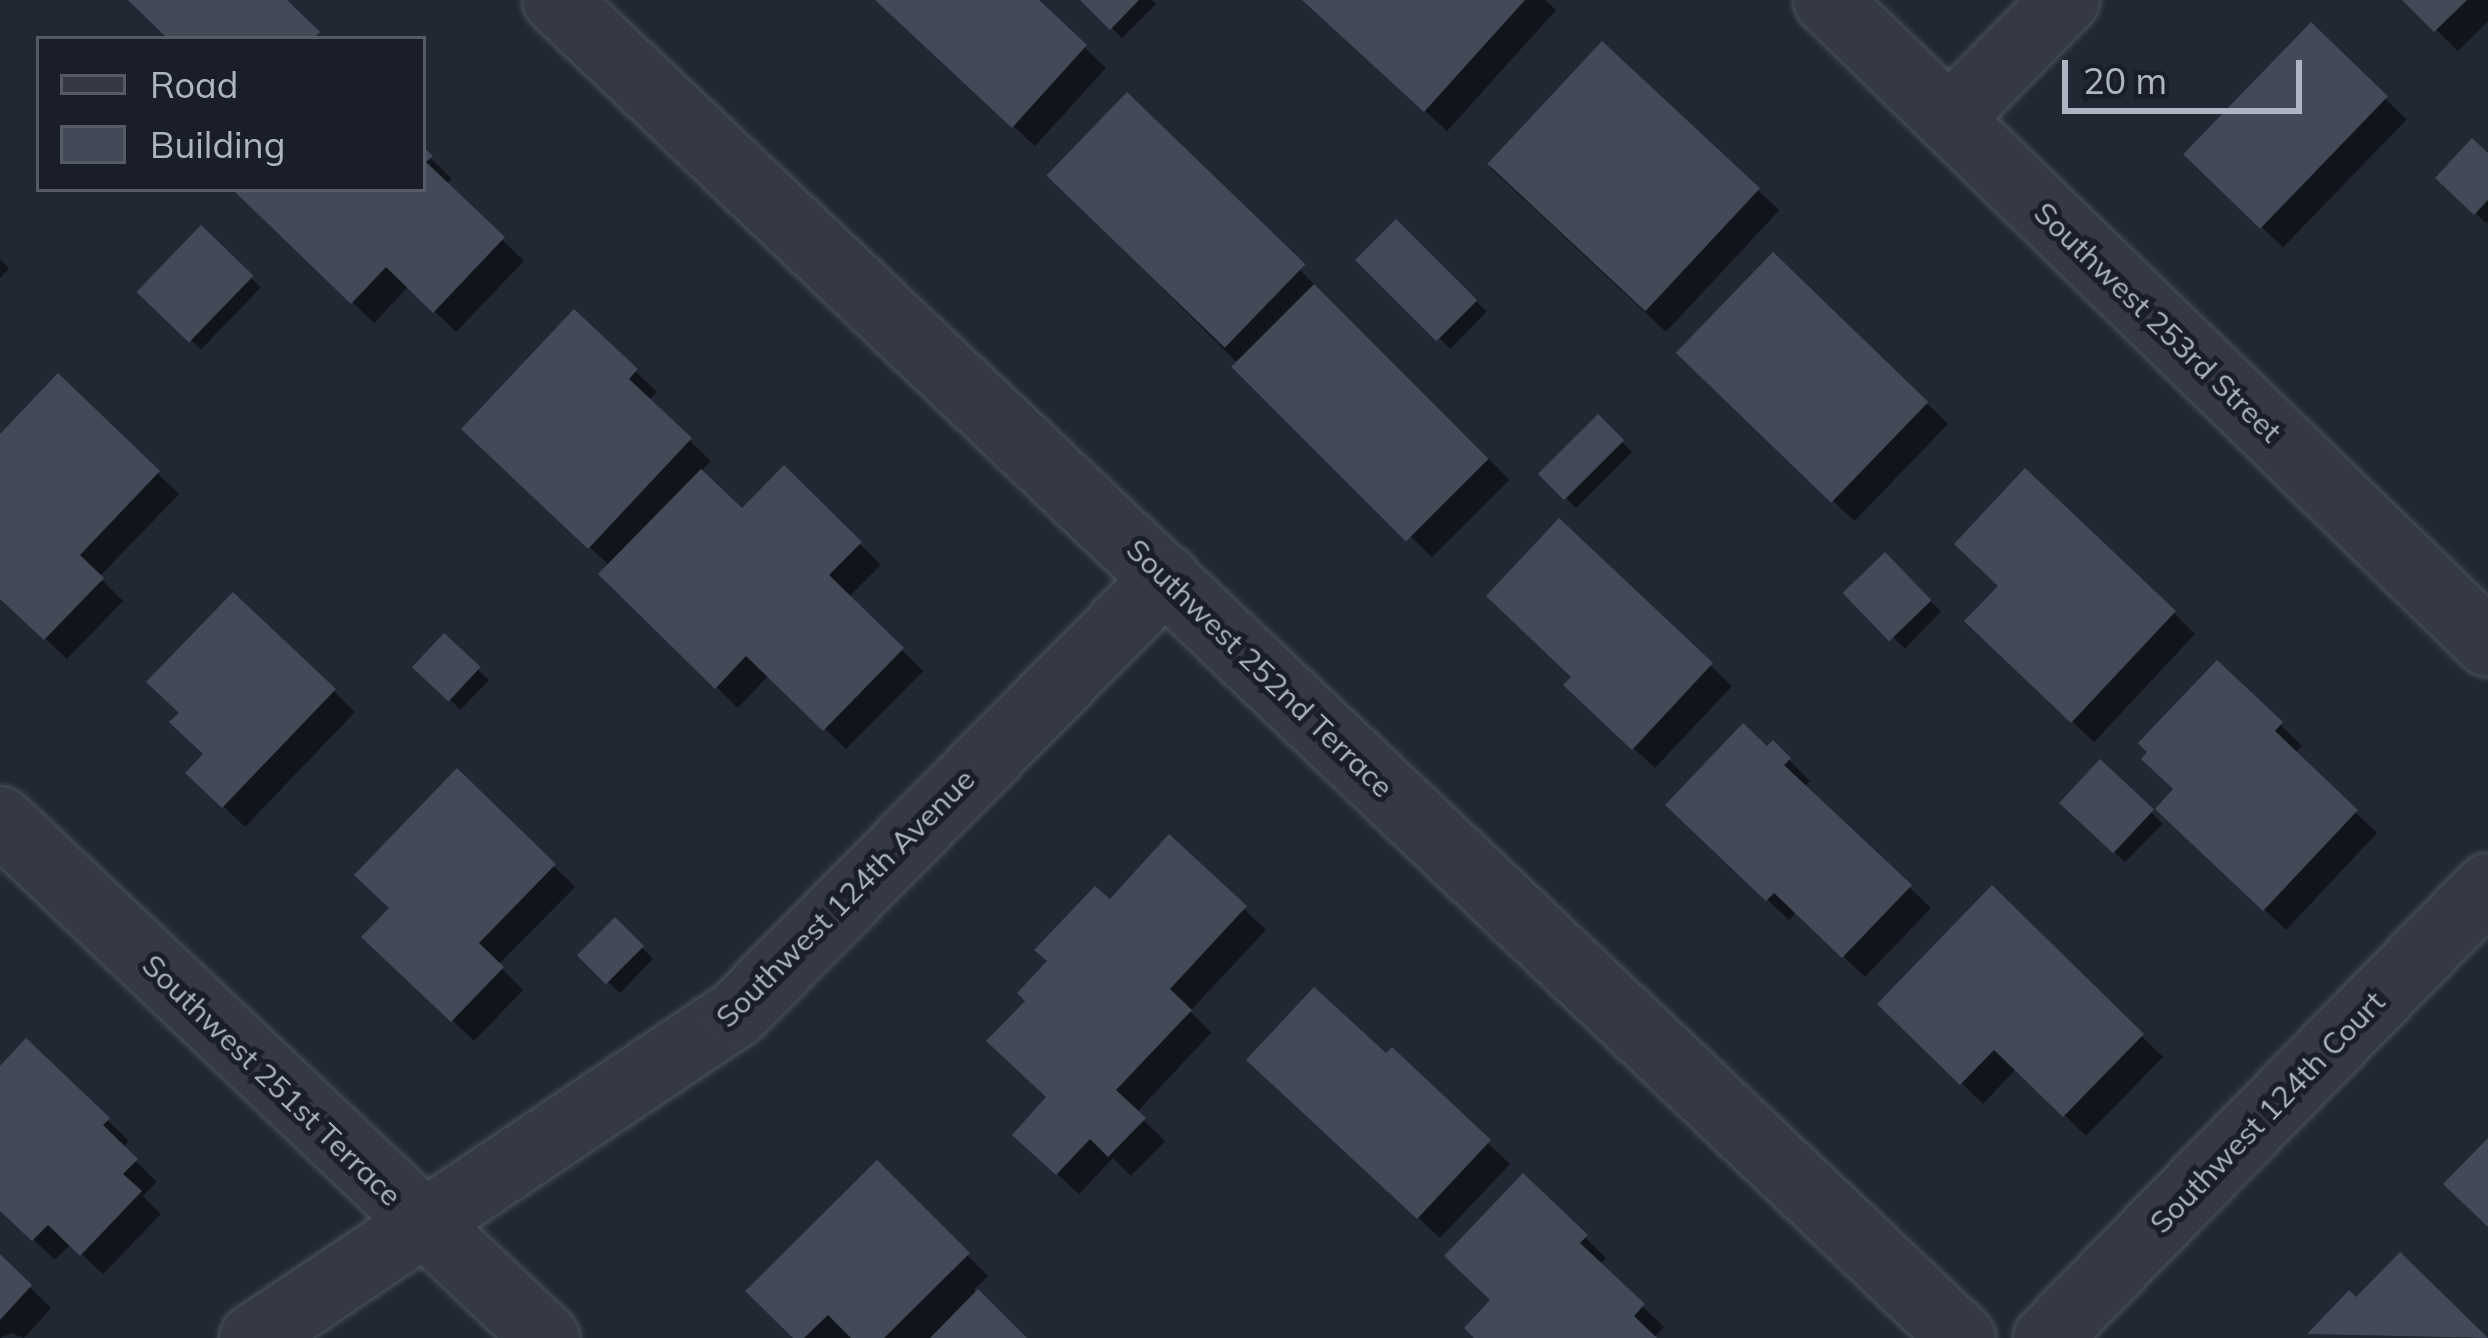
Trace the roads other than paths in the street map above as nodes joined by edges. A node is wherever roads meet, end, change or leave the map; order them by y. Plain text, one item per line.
1 (556, 0) edge
2 (1828, 0) edge
3 (2066, 0) edge
4 (1949, 119) junction
5 (1166, 578) junction
6 (2488, 644) edge
7 (0, 820) edge
8 (2488, 887) edge
9 (421, 1221) junction
10 (253, 1338) edge
11 (546, 1338) edge
12 (1962, 1338) edge
13 (2047, 1338) edge

1 - 5 street, Southwest 252nd Terrace
2 - 4 street, Southwest 253rd Street
3 - 4 street
4 - 6 street, Southwest 253rd Street
5 - 9 street, Southwest 124th Avenue
5 - 12 street, Southwest 252nd Terrace
7 - 9 street, Southwest 251st Terrace
8 - 13 street, Southwest 124th Court
9 - 10 street, Southwest 124th Avenue
9 - 11 street, Southwest 251st Terrace

